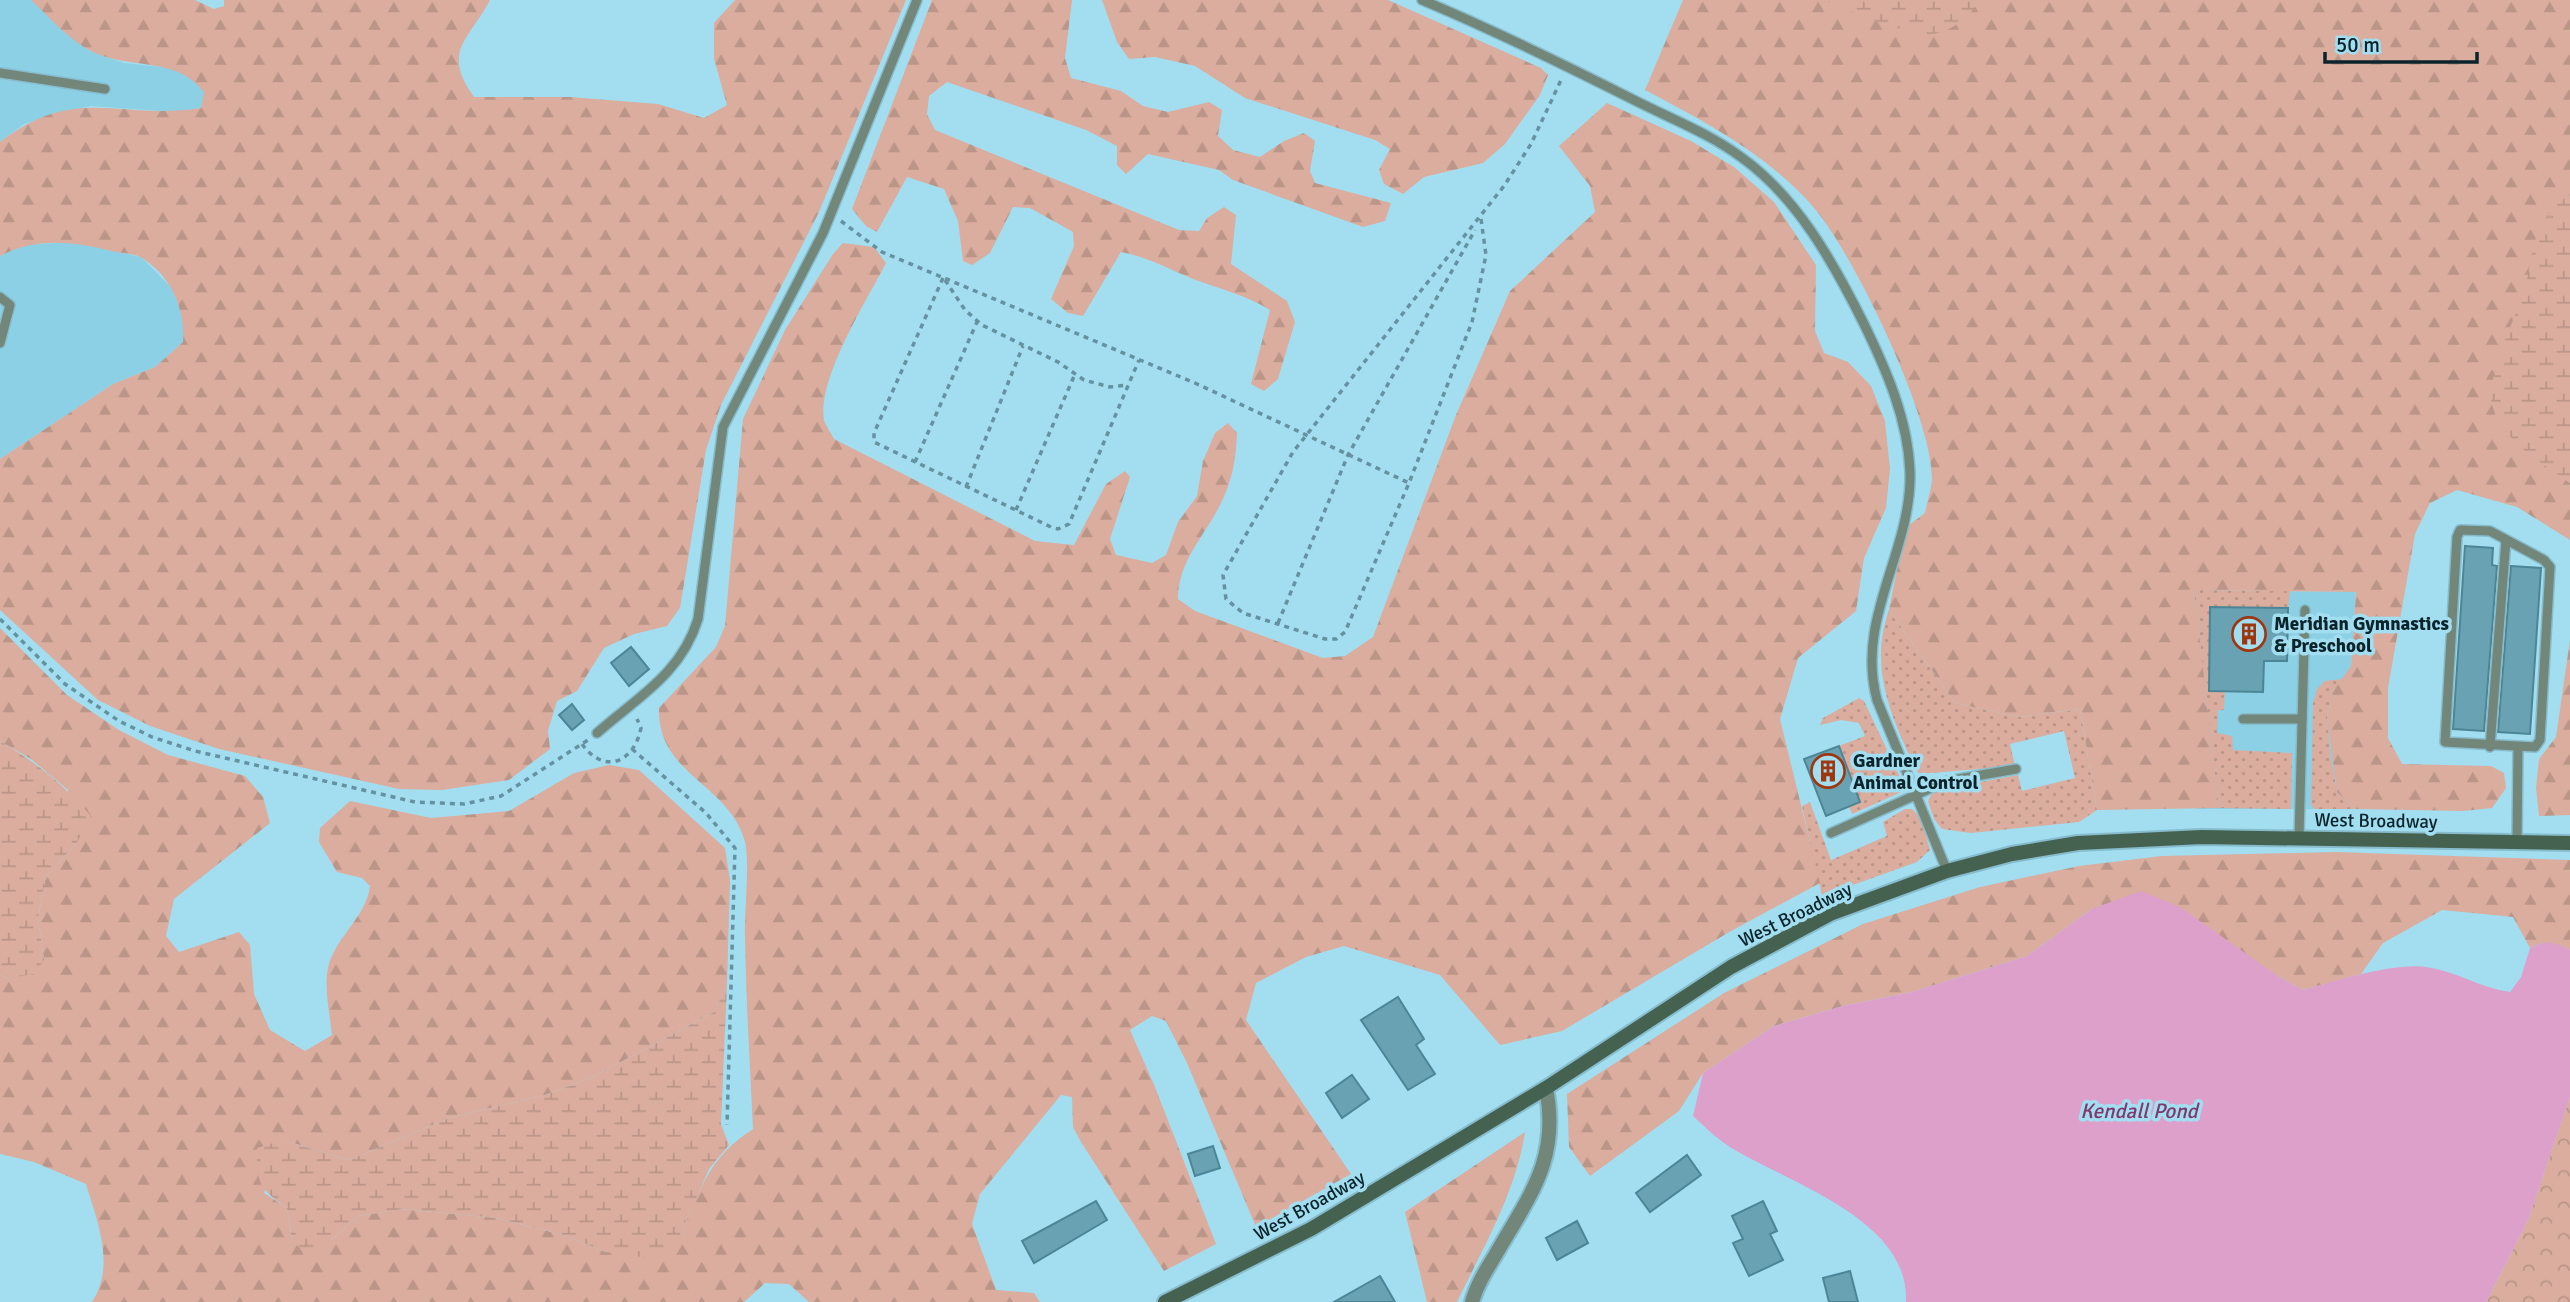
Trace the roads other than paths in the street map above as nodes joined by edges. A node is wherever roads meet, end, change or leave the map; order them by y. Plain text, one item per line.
1 (917, 0) edge
2 (1422, 0) edge
3 (0, 73) edge
4 (106, 89) dead end
5 (0, 297) edge
6 (0, 343) edge
7 (2506, 540) junction
8 (2305, 610) dead end
9 (2243, 719) dead end
10 (2302, 719) junction
11 (597, 733) road end
12 (2490, 747) junction
13 (2518, 748) junction
14 (2016, 769) dead end
15 (1916, 796) junction
16 (1831, 833) dead end
17 (2299, 838) junction
18 (2517, 842) junction
19 (2570, 843) edge
20 (1947, 870) junction
21 (1546, 1087) junction
22 (1165, 1302) edge
23 (1472, 1302) edge

1 - 11 lane
2 - 15 lane
3 - 4 lane
5 - 6 lane
7 - 12 lane
7 - 12 lane
7 - 13 lane
8 - 10 lane
9 - 10 lane
10 - 17 lane
12 - 13 lane
13 - 18 lane
14 - 15 lane
15 - 16 lane
15 - 20 lane
17 - 18 main road, West Broadway
17 - 20 main road, West Broadway
18 - 19 main road, West Broadway
20 - 21 main road, West Broadway
21 - 22 main road, West Broadway
21 - 23 street

